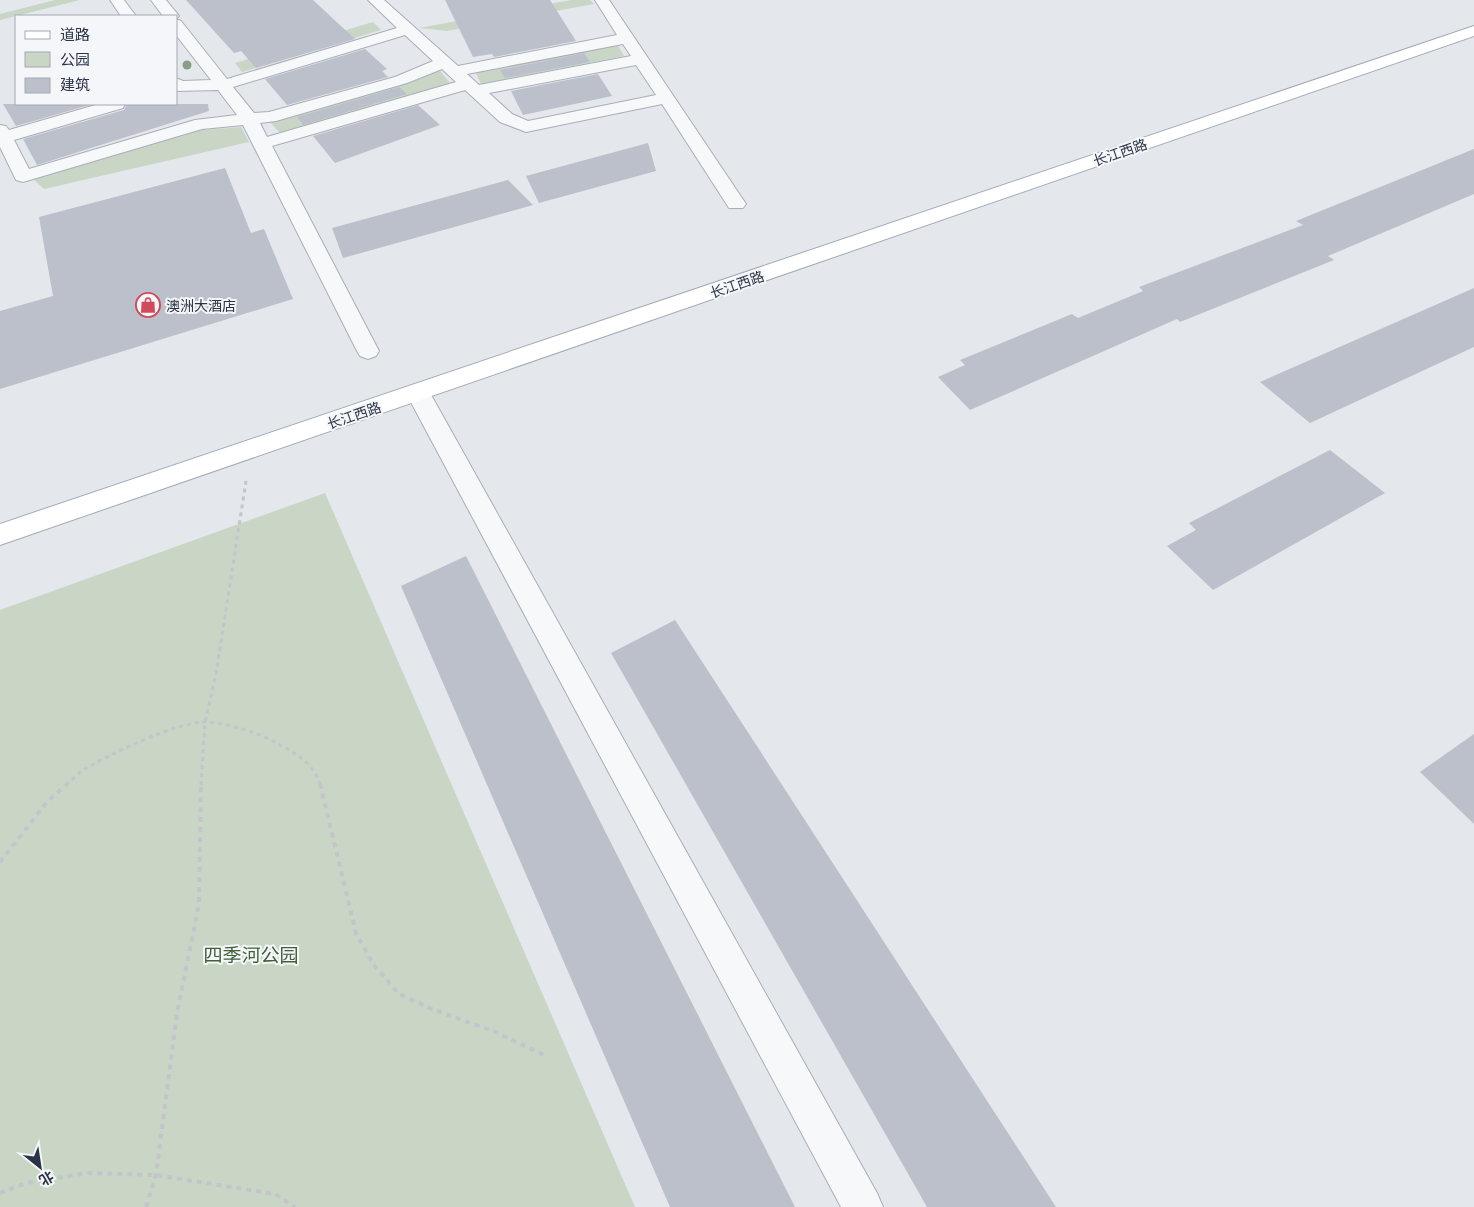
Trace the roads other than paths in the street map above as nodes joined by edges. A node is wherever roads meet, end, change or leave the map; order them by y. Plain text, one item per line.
1 (117, 0) edge
2 (158, 0) edge
3 (375, 0) edge
4 (602, 0) edge
5 (127, 15) edge
6 (170, 15) edge
7 (178, 27) edge
8 (408, 29) junction
9 (1474, 31) edge
10 (627, 38) junction
11 (641, 59) junction
12 (449, 67) junction
13 (178, 85) edge
14 (223, 85) junction
15 (178, 87) edge
16 (472, 87) junction
17 (667, 98) junction
18 (113, 105) edge
19 (248, 119) junction
20 (202, 124) junction
21 (1, 135) edge
22 (261, 144) junction
23 (736, 204) dead end
24 (368, 351) dead end
25 (418, 393) junction
26 (0, 535) edge
27 (863, 1207) edge

1 - 5 street
2 - 6 street
3 - 8 street
4 - 10 street
7 - 14 street
8 - 12 street
8 - 14 street
9 - 25 main road, 长江西路
10 - 11 street
10 - 12 street
11 - 16 street
11 - 17 street
12 - 16 street
12 - 19 street
13 - 14 street
14 - 19 street
15 - 20 street
16 - 17 street
16 - 22 street
17 - 23 street
18 - 21 street
19 - 20 street
19 - 22 street
20 - 21 street
22 - 24 street
25 - 26 main road, 长江西路
25 - 27 street

